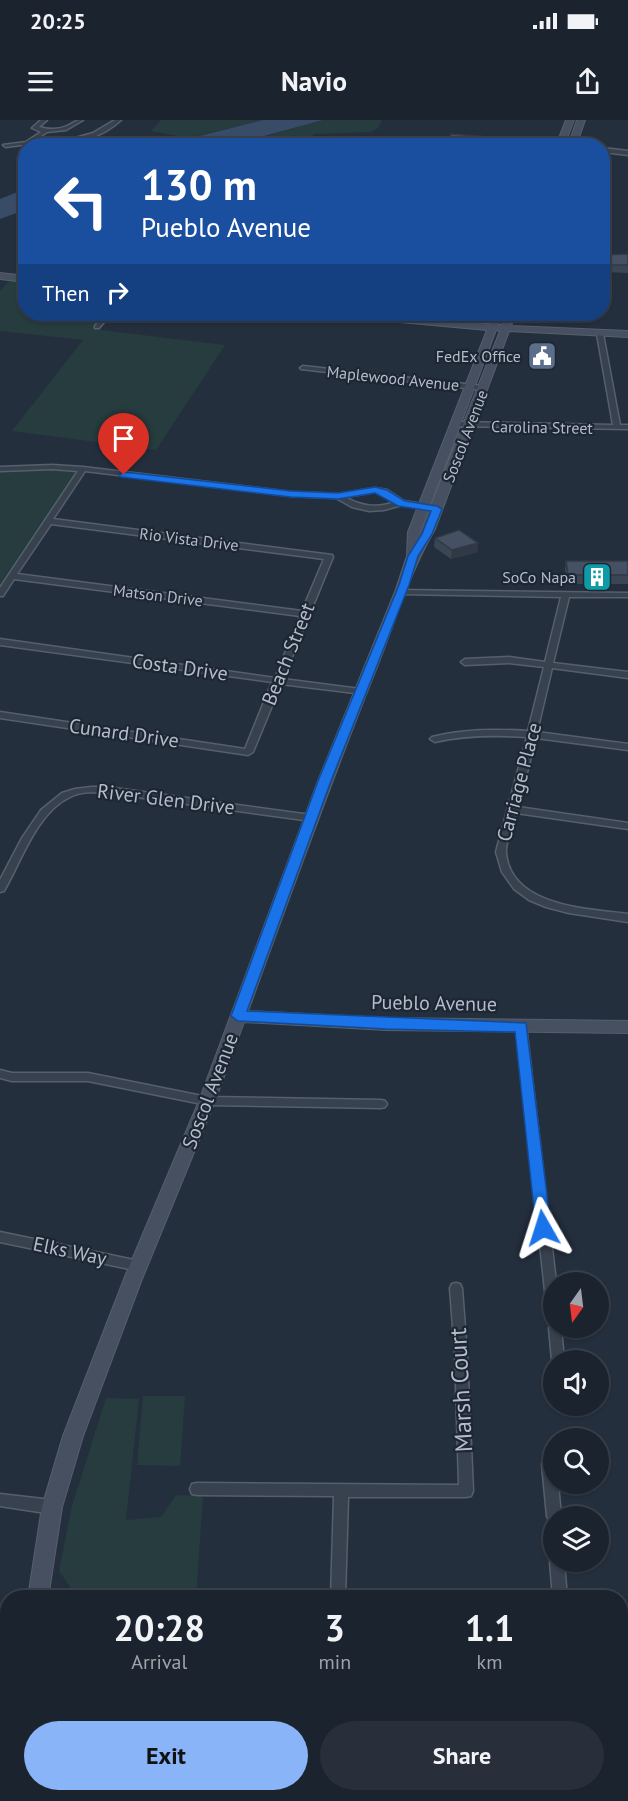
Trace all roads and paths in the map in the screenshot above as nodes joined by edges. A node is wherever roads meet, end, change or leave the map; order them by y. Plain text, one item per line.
1 (44, 120) edge
2 (80, 120) edge
3 (118, 120) edge
4 (570, 120) edge
5 (581, 120) edge
6 (45, 131) junction
7 (34, 138) edge
8 (86, 138) edge
9 (563, 138) edge
10 (575, 138) edge
11 (18, 144) edge
12 (3, 145) edge
13 (18, 147) edge
14 (610, 151) edge
15 (628, 153) edge
16 (0, 276) edge
17 (18, 278) edge
18 (102, 321) edge
19 (410, 321) edge
20 (496, 321) edge
21 (509, 321) edge
22 (97, 327) dead end
23 (493, 330) junction
24 (505, 332) junction
25 (600, 334) junction
26 (628, 334) edge
27 (303, 368) dead end
28 (471, 386) junction
29 (483, 388) junction
30 (463, 425) junction
31 (617, 427) junction
32 (628, 428) edge
33 (0, 469) edge
34 (83, 469) junction
35 (338, 496) junction
36 (402, 503) junction
37 (424, 506) junction
38 (437, 509) junction
39 (48, 521) junction
40 (413, 556) junction
41 (329, 557) joint
42 (12, 576) junction
43 (401, 592) junction
44 (0, 594) edge
45 (565, 595) junction
46 (628, 595) edge
47 (305, 614) junction
48 (0, 642) edge
49 (465, 662) dead end
50 (548, 664) junction
51 (628, 675) edge
52 (277, 680) junction
53 (360, 692) junction
54 (0, 715) edge
55 (532, 734) junction
56 (435, 738) dead end
57 (628, 747) edge
58 (248, 752) joint
59 (512, 809) junction
60 (311, 818) junction
61 (628, 826) edge
62 (0, 890) edge
63 (628, 918) edge
64 (238, 1016) junction
65 (521, 1026) junction
66 (628, 1027) edge
67 (0, 1074) edge
68 (207, 1101) junction
69 (381, 1104) dead end
70 (0, 1237) edge
71 (140, 1266) junction
72 (549, 1272) edge
73 (456, 1288) dead end
74 (197, 1489) dead end
75 (341, 1490) junction
76 (0, 1500) edge
77 (52, 1507) junction
78 (558, 1572) edge
79 (39, 1590) edge
80 (338, 1590) edge
81 (559, 1590) edge

1 - 6 street
2 - 6 street
3 - 8 street
4 - 9 main road
5 - 10 main road
6 - 7 street
11 - 12 street
12 - 13 street
14 - 15 street
16 - 17 main road
18 - 22 street
19 - 23 main road
20 - 23 main road, Soscol Avenue
21 - 24 main road, Soscol Avenue
23 - 24 main road
23 - 28 main road, Soscol Avenue
24 - 25 main road
24 - 29 main road, Soscol Avenue
25 - 26 main road
25 - 31 street
27 - 28 street, Maplewood Avenue
28 - 29 street, Maplewood Avenue
28 - 30 main road, Soscol Avenue
29 - 30 main road, Soscol Avenue
30 - 31 street, Carolina Street
30 - 37 main road, Soscol Avenue
30 - 38 main road, Soscol Avenue
31 - 32 street, Carolina Street
33 - 34 street
34 - 35 street
34 - 39 street
35 - 36 street
35 - 36 street
36 - 37 street
37 - 38 street
37 - 40 main road, Soscol Avenue
38 - 40 main road, Soscol Avenue
39 - 41 street, Rio Vista Drive
39 - 42 street
40 - 43 main road, Soscol Avenue
41 - 47 street, Beach Street
42 - 44 street
42 - 47 street, Matson Drive
43 - 45 street
43 - 53 main road, Soscol Avenue
45 - 46 street
45 - 50 street, Carriage Place
47 - 52 street, Beach Street
48 - 52 street, Costa Drive
49 - 50 street
50 - 51 street
50 - 55 street, Carriage Place
52 - 53 street, Costa Drive
52 - 58 street, Beach Street
53 - 60 main road, Soscol Avenue
54 - 58 street, Cunard Drive
55 - 56 street
55 - 57 street
55 - 59 street, Carriage Place
59 - 61 street
59 - 63 street, Carriage Place
60 - 62 street, River Glen Drive
60 - 64 main road, Soscol Avenue
64 - 65 main road, Pueblo Avenue
64 - 68 main road, Soscol Avenue
65 - 66 main road, Pueblo Avenue
65 - 72 street
67 - 68 street
68 - 69 street
68 - 71 main road, Soscol Avenue
70 - 71 street, Elks Way
71 - 77 main road, Soscol Avenue
73 - 75 street, Marsh Court
74 - 75 street
75 - 80 street
76 - 77 street
77 - 79 main road, Soscol Avenue
78 - 81 street

